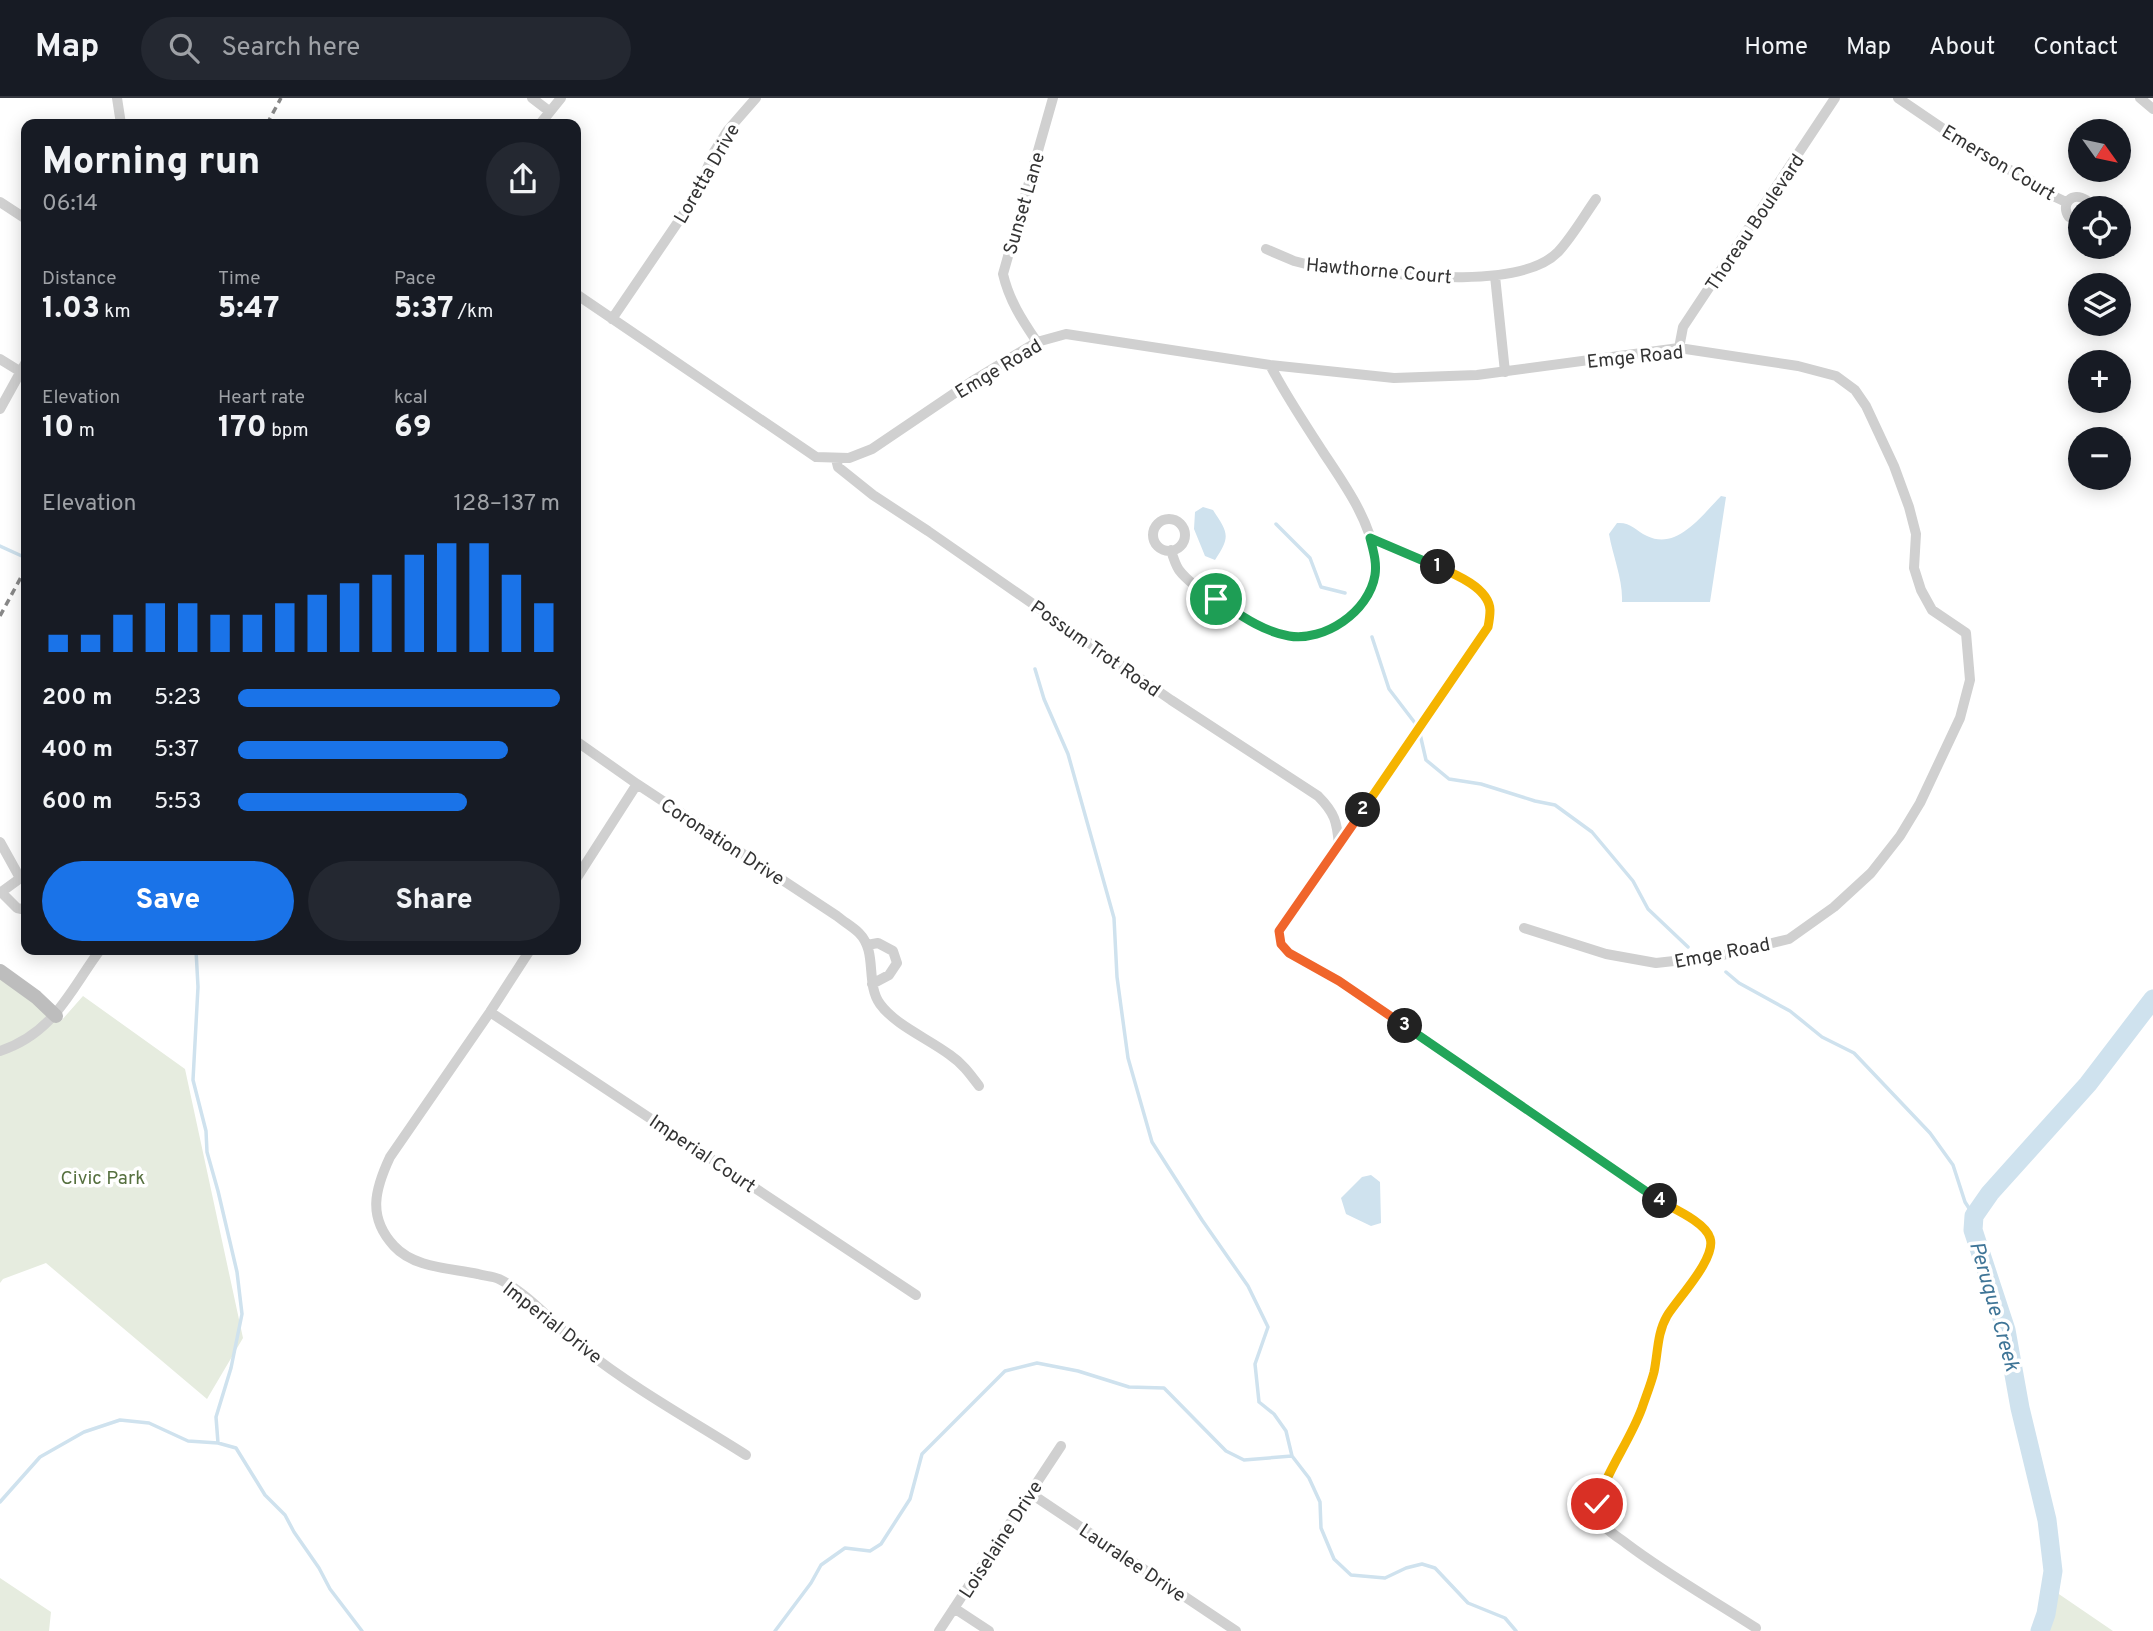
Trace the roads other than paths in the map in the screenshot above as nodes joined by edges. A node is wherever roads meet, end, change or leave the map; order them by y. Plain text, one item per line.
1 (117, 98) edge
2 (532, 98) edge
3 (561, 98) edge
4 (756, 98) edge
5 (1054, 98) edge
6 (1835, 98) edge
7 (1898, 98) edge
8 (2140, 98) edge
9 (2153, 109) edge
10 (550, 111) junction
11 (120, 119) edge
12 (544, 119) edge
13 (1596, 199) dead end
14 (0, 202) edge
15 (2066, 202) joint
16 (2068, 215) edge
17 (21, 216) edge
18 (1266, 249) dead end
19 (1495, 276) junction
20 (581, 297) edge
21 (612, 319) junction
22 (1037, 342) junction
23 (1679, 348) junction
24 (0, 359) edge
25 (1270, 365) junction
26 (20, 372) joint
27 (1505, 372) junction
28 (0, 410) edge
29 (836, 459) junction
30 (1370, 538) junction
31 (1171, 550) dead end
32 (581, 745) edge
33 (636, 784) junction
34 (0, 842) edge
35 (1339, 846) junction
36 (581, 871) edge
37 (21, 873) edge
38 (21, 877) edge
39 (0, 893) edge
40 (21, 909) edge
41 (1524, 928) dead end
42 (866, 945) junction
43 (97, 955) edge
44 (527, 955) edge
45 (0, 971) edge
46 (872, 984) junction
47 (490, 1012) junction
48 (56, 1016) junction
49 (0, 1051) edge
50 (979, 1086) dead end
51 (916, 1295) dead end
52 (1061, 1446) dead end
53 (746, 1455) dead end
54 (1030, 1493) junction
55 (954, 1608) junction
56 (1756, 1628) dead end
57 (939, 1631) edge
58 (989, 1631) edge
59 (1236, 1631) edge

1 - 11 street
2 - 10 street
3 - 10 street
4 - 21 street, Loretta Drive
5 - 22 street, Sunset Lane
6 - 23 street, Thoreau Boulevard
7 - 15 street, Emerson Court
8 - 9 street
10 - 12 street
13 - 19 street, Hawthorne Court
14 - 17 street
15 - 16 street, Emerson Court
18 - 19 street, Hawthorne Court
19 - 27 street
20 - 21 street
21 - 29 street
22 - 25 street, Emge Road
22 - 29 street, Emge Road
23 - 27 street, Emge Road
23 - 41 street, Emge Road
24 - 26 street
25 - 27 street, Emge Road
25 - 30 street
26 - 28 street
29 - 35 street, Possum Trot Road
30 - 31 street
30 - 35 street
32 - 33 street, Coronation Drive
33 - 36 street
33 - 42 street, Coronation Drive
34 - 37 street
35 - 56 street
38 - 39 street
39 - 40 street
42 - 46 street
42 - 46 street, Coronation Drive
43 - 48 street
44 - 47 street, Imperial Drive
45 - 48 street
46 - 50 street
47 - 51 street, Imperial Court
47 - 53 street, Imperial Drive
48 - 49 street
52 - 54 street, Loiselaine Drive
54 - 55 street, Loiselaine Drive
54 - 59 street, Lauralee Drive
55 - 57 street, Loiselaine Drive
55 - 58 street

